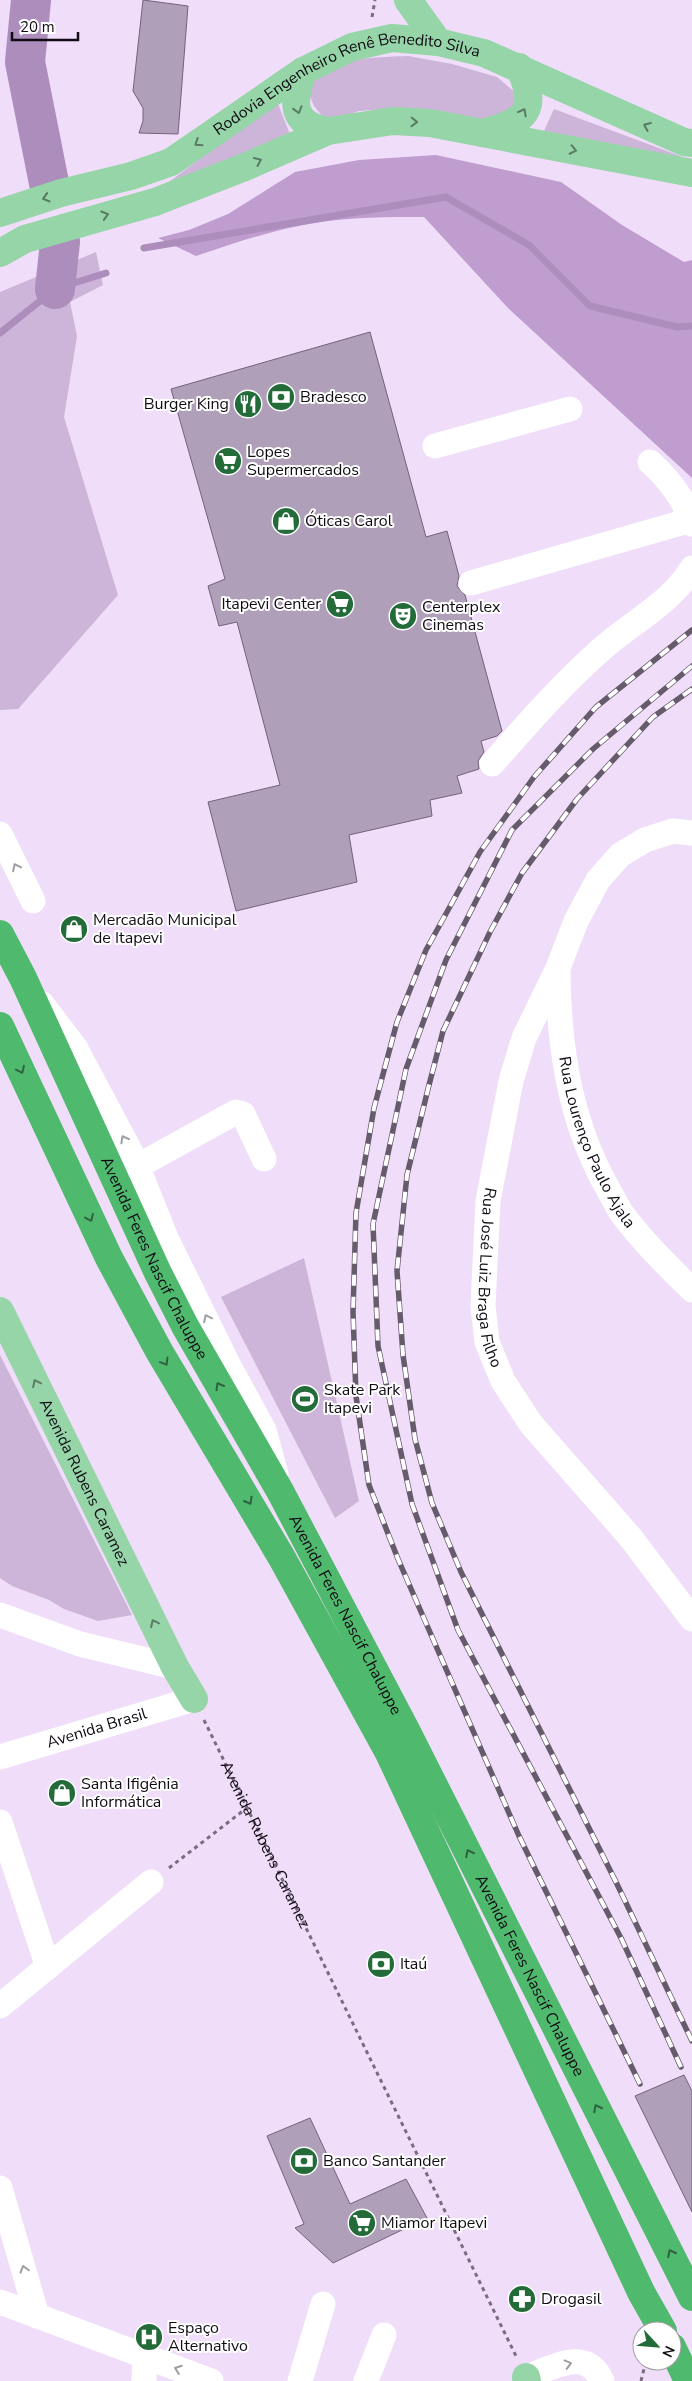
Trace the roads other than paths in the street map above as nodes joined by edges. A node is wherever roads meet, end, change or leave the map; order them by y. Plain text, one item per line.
1 (408, 0) edge
2 (438, 42) junction
3 (519, 67) junction
4 (302, 71) junction
5 (328, 131) junction
6 (482, 133) junction
7 (692, 143) edge
8 (692, 173) edge
9 (0, 213) edge
10 (0, 253) edge
11 (570, 409) dead end
12 (435, 446) dead end
13 (650, 462) dead end
14 (691, 522) edge
15 (692, 568) edge
16 (471, 583) dead end
17 (492, 764) dead end
18 (692, 833) edge
19 (0, 834) edge
20 (33, 901) dead end
21 (0, 934) edge
22 (558, 968) junction
23 (23, 978) junction
24 (0, 1026) edge
25 (264, 1159) dead end
26 (138, 1166) junction
27 (692, 1290) edge
28 (0, 1311) edge
29 (280, 1491) junction
30 (0, 1615) edge
31 (692, 1619) edge
32 (175, 1667) junction
33 (194, 1699) joint
34 (0, 1757) edge
35 (0, 1822) edge
36 (151, 1882) road end
37 (48, 1968) junction
38 (0, 2006) edge
39 (0, 2188) edge
40 (692, 2297) edge
41 (0, 2302) edge
42 (323, 2304) dead end
43 (37, 2316) junction
44 (657, 2321) edge
45 (384, 2334) dead end
46 (682, 2368) edge
47 (145, 2369) edge
48 (527, 2379) edge
49 (210, 2381) edge
50 (300, 2381) edge
51 (366, 2381) edge
52 (602, 2381) edge
53 (688, 2381) edge

1 - 2 main road
2 - 3 main road, Rodovia Engenheiro Renê Benedito Silva
2 - 4 main road, Rodovia Engenheiro Renê Benedito Silva
6 -> 3 main road
7 -> 3 main road, Rodovia Engenheiro Renê Benedito Silva
4 -> 5 main road
4 -> 9 main road, Rodovia Engenheiro Renê Benedito Silva
5 -> 6 main road, Rodovia Engenheiro Renê Benedito Silva
10 -> 5 main road, Rodovia Engenheiro Renê Benedito Silva
6 -> 8 main road, Rodovia Engenheiro Renê Benedito Silva
11 - 12 street
13 - 14 street
14 - 16 street
15 - 17 street
18 - 22 street, Rua José Luiz Braga Filho
20 -> 19 street
21 - 23 highway, Avenida Feres Nascif Chaluppe
22 - 27 street, Rua Lourenço Paulo Ajala
22 - 31 street, Rua José Luiz Braga Filho
26 -> 23 street
29 -> 23 highway, Avenida Feres Nascif Chaluppe
24 -> 44 highway, Avenida Feres Nascif Chaluppe
25 - 26 street
29 -> 26 street
32 -> 28 main road, Avenida Rubens Caramez
40 -> 29 highway, Avenida Feres Nascif Chaluppe
30 - 32 street
32 - 33 main road, Avenida Rubens Caramez
33 - 34 street, Avenida Brasil
35 - 37 street
36 - 37 street
37 - 38 street
43 -> 39 street
41 - 43 street
42 - 50 street
43 - 47 street
45 - 51 street
46 - 53 highway
49 -> 47 street
48 -> 52 street

